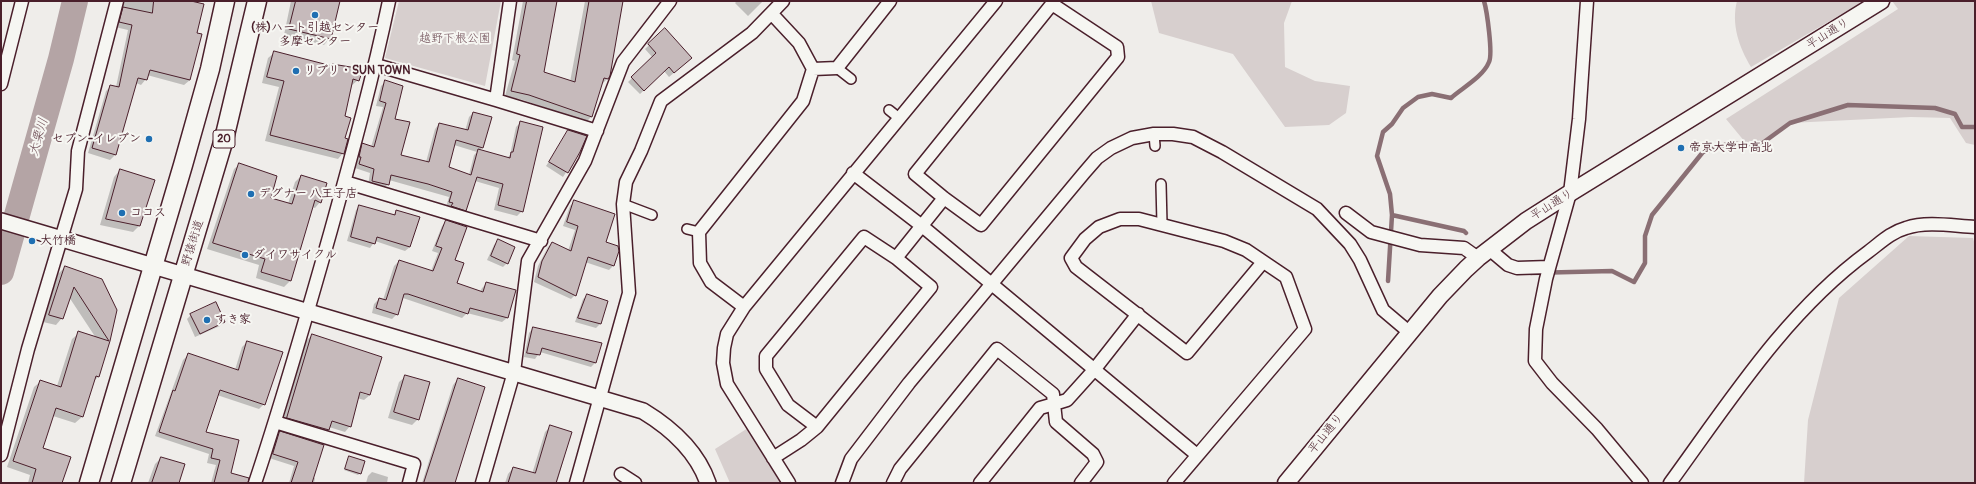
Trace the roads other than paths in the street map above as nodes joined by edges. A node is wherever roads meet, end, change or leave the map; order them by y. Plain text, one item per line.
1 (22, 1) edge
2 (117, 1) edge
3 (225, 1) edge
4 (257, 1) edge
5 (389, 1) edge
6 (510, 1) edge
7 (670, 1) edge
8 (783, 1) edge
9 (890, 1) edge
10 (996, 1) edge
11 (1587, 1) edge
12 (1881, 1) edge
13 (1050, 2) edge
14 (772, 14) junction
15 (376, 65) junction
16 (837, 68) junction
17 (813, 69) junction
18 (851, 79) dead end
19 (1, 83) edge
20 (496, 100) junction
21 (597, 131) junction
22 (1154, 134) junction
23 (1156, 146) dead end
24 (853, 173) junction
25 (345, 182) junction
26 (1161, 184) dead end
27 (1570, 193) junction
28 (944, 198) junction
29 (623, 204) junction
30 (1346, 213) dead end
31 (652, 215) dead end
32 (1, 221) edge
33 (1162, 224) junction
34 (922, 226) junction
35 (1975, 227) edge
36 (55, 237) junction
37 (541, 241) junction
38 (1483, 253) junction
39 (896, 258) junction
40 (1263, 262) junction
41 (152, 266) junction
42 (1547, 273) junction
43 (183, 275) junction
44 (991, 284) junction
45 (744, 307) junction
46 (308, 311) junction
47 (1138, 314) junction
48 (1410, 332) junction
49 (1094, 370) junction
50 (514, 372) junction
51 (600, 397) junction
52 (1054, 404) junction
53 (275, 422) junction
54 (817, 427) junction
55 (1, 455) edge
56 (1197, 455) junction
57 (773, 458) junction
58 (621, 474) dead end
59 (89, 483) edge
60 (121, 483) edge
61 (255, 483) edge
62 (409, 483) edge
63 (482, 483) edge
64 (576, 483) edge
65 (635, 483) edge
66 (708, 483) edge
67 (789, 483) edge
68 (842, 483) edge
69 (892, 483) edge
70 (980, 483) edge
71 (1080, 483) edge
72 (1174, 483) edge
73 (1286, 483) edge
74 (1642, 483) edge
75 (1670, 483) edge

1 - 19 street
2 - 36 street
3 - 41 main road
4 - 43 main road, 野猿街道 / 20
5 - 15 street
6 - 20 street
7 - 21 street
8 - 14 street
9 - 16 street
10 - 24 street
11 - 27 street
12 - 27 main road, 平山通り
13 - 28 street
13 - 28 street
14 - 17 street
14 - 29 street
15 - 20 street
15 - 25 street
16 - 17 street
16 - 18 street
17 - 45 street
20 - 21 street
21 - 37 street
22 - 23 street
22 - 44 street
22 - 48 street
24 - 34 street
24 - 45 street
25 - 37 street
25 - 46 street
26 - 33 street
27 - 38 main road, 平山通り
27 - 42 street
28 - 34 street
29 - 31 street
29 - 51 street
30 - 38 street
32 - 36 street
33 - 40 street
33 - 47 street
34 - 39 street
34 - 44 street
35 - 75 street
36 - 41 street
36 - 55 street
37 - 50 street
38 - 42 street
38 - 48 main road, 平山通り
39 - 54 street
39 - 54 street
40 - 47 street
40 - 56 street
41 - 43 street
41 - 59 main road
42 - 74 street
43 - 46 street
43 - 60 main road, 野猿街道 / 20
44 - 49 street
44 - 68 street
45 - 57 street
46 - 50 street
46 - 53 street
47 - 49 street
48 - 73 main road, 平山通り
49 - 52 street
49 - 56 street
50 - 51 street
50 - 63 street
51 - 64 street
51 - 66 street
52 - 69 street
52 - 70 street
52 - 71 street
53 - 61 street
53 - 62 street
54 - 57 street
56 - 72 street
57 - 67 street
58 - 65 street

